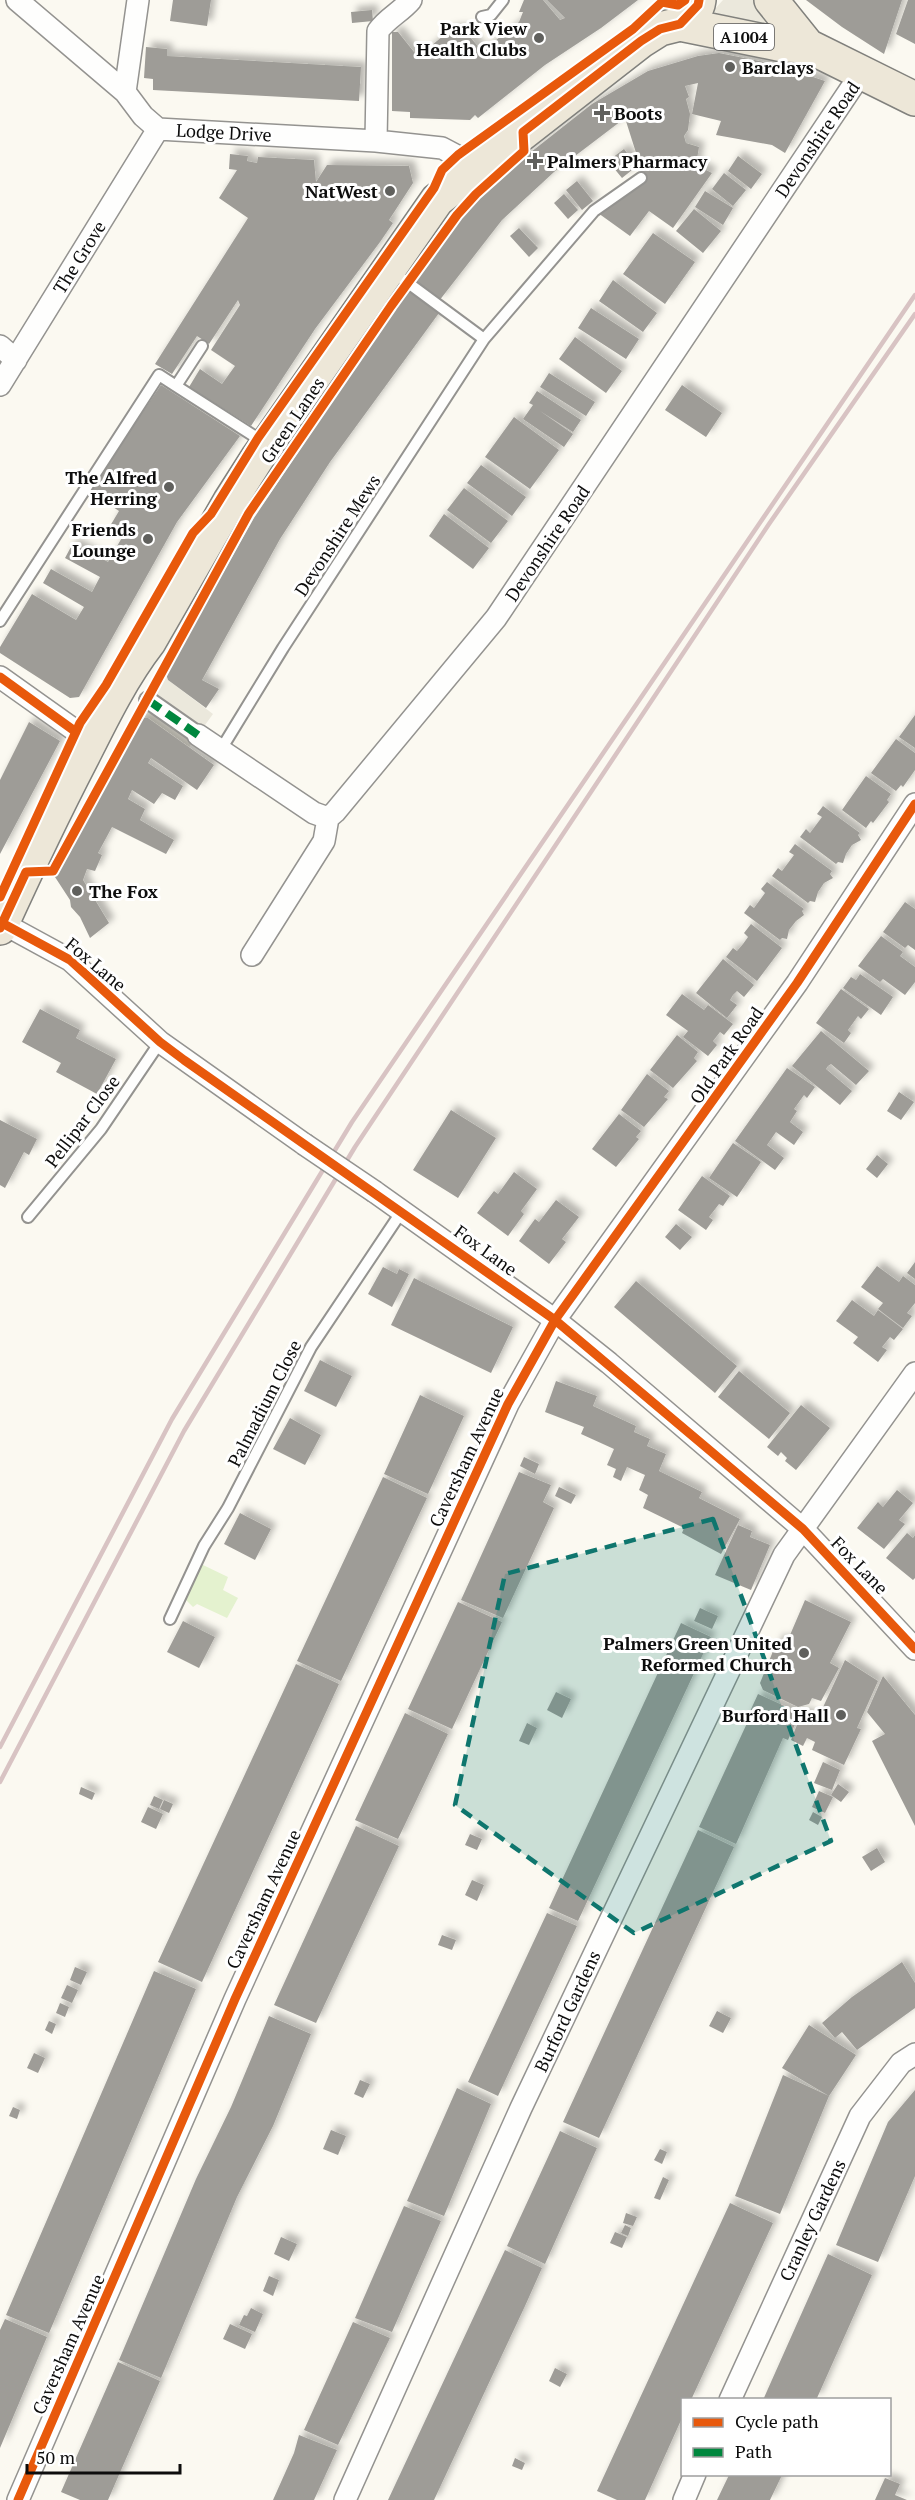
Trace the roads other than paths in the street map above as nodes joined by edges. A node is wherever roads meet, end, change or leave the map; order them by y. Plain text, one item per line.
1 (17, 0) edge
2 (138, 0) edge
3 (503, 0) edge
4 (771, 0) edge
5 (404, 9) edge
6 (681, 13) edge
7 (482, 17) dead end
8 (808, 46) junction
9 (862, 72) junction
10 (125, 92) junction
11 (915, 99) edge
12 (158, 129) junction
13 (376, 141) junction
14 (478, 167) junction
15 (641, 178) dead end
16 (389, 268) junction
17 (484, 339) junction
18 (202, 346) dead end
19 (8, 353) edge
20 (0, 385) edge
21 (176, 386) junction
22 (268, 445) junction
23 (0, 621) edge
24 (0, 677) edge
25 (148, 700) dead end
26 (198, 735) joint
27 (90, 741) junction
28 (220, 751) junction
29 (915, 804) edge
30 (328, 818) junction
31 (1, 926) edge
32 (252, 956) dead end
33 (160, 1042) junction
34 (402, 1211) junction
35 (28, 1217) dead end
36 (555, 1320) junction
37 (915, 1373) edge
38 (802, 1529) junction
39 (170, 1619) dead end
40 (915, 1649) edge
41 (915, 2054) edge
42 (731, 2398) edge
43 (695, 2476) edge
44 (18, 2500) edge
45 (345, 2500) edge
46 (684, 2500) edge

1 - 10 street, Lodge Drive
2 - 10 street
3 - 7 lane
4 - 8 main road, A1004
5 - 13 street
6 - 8 main road, A1004
6 - 14 main road, Green Lanes
8 - 9 main road, A1004
9 - 11 main road, A1004
9 - 30 street, Devonshire Road
10 - 12 street, Lodge Drive
12 - 13 street, Lodge Drive
12 - 19 street, The Grove
13 - 14 street, Lodge Drive
14 - 16 main road, Green Lanes
15 - 17 lane, Devonshire Mews
16 - 17 lane
16 - 22 main road, Green Lanes
17 - 28 lane, Devonshire Mews
18 - 21 lane
19 - 20 street, The Grove
21 - 22 lane
21 - 23 lane
22 - 27 main road, Green Lanes
24 - 27 street
25 - 26 street
26 - 28 street
27 - 31 main road, Green Lanes
28 - 30 street
29 - 36 street, Old Park Road
30 - 32 street
31 - 33 street, Fox Lane
33 - 34 street, Fox Lane, bridge
33 - 35 lane, Pellipar Close
34 - 36 street, Fox Lane
34 - 39 lane, Palmadium Close
36 - 38 street, Fox Lane
36 - 44 street, Caversham Avenue
37 - 38 street, Burford Gardens
38 - 40 street, Fox Lane
38 - 45 street, Burford Gardens
41 - 42 street, Cranley Gardens
43 - 46 street

